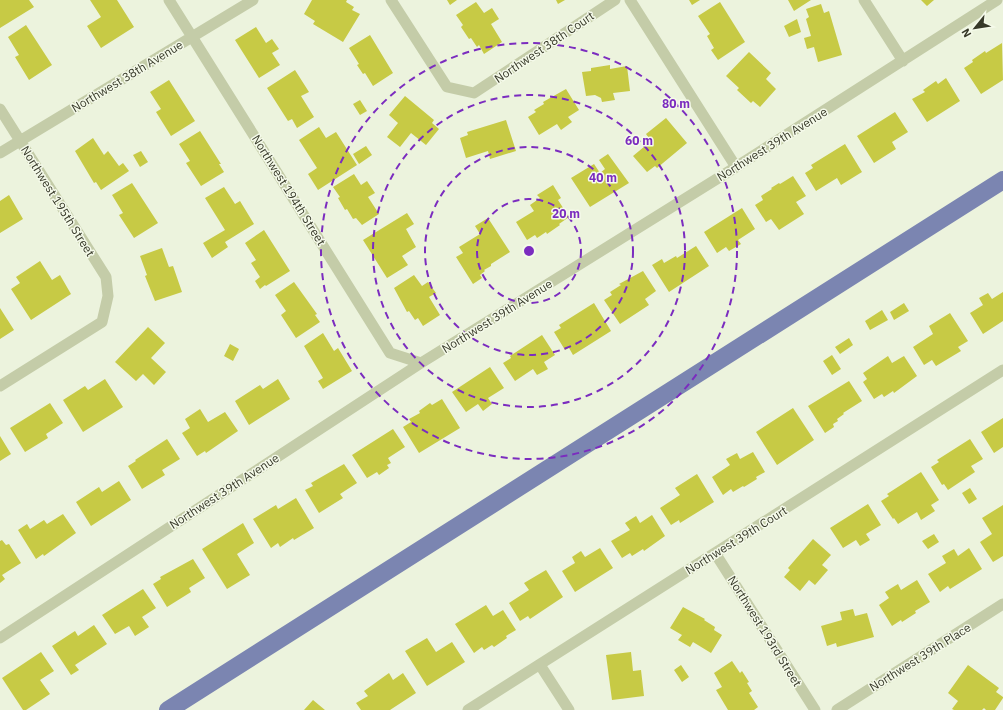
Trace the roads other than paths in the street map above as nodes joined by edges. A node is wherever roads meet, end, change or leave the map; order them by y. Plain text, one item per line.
1 (169, 0) edge
2 (254, 0) edge
3 (391, 0) edge
4 (615, 0) edge
5 (630, 0) edge
6 (864, 0) edge
7 (997, 0) edge
8 (193, 36) junction
9 (903, 62) junction
10 (0, 109) edge
11 (20, 140) junction
12 (0, 153) edge
13 (736, 167) junction
14 (421, 364) junction
15 (1003, 370) edge
16 (0, 386) edge
17 (715, 553) junction
18 (1001, 609) edge
19 (0, 638) edge
20 (540, 664) junction
21 (468, 710) edge
22 (569, 710) edge
23 (815, 710) edge
24 (837, 710) edge

1 - 8 street, Northwest 194th Street
2 - 8 street, Northwest 38th Avenue
3 - 4 street, Northwest 38th Court
5 - 13 street
6 - 9 street
7 - 9 street, Northwest 39th Avenue
8 - 11 street, Northwest 38th Avenue
8 - 14 street, Northwest 194th Street
9 - 13 street, Northwest 39th Avenue
10 - 11 street, Northwest 195th Street
11 - 12 street, Northwest 38th Avenue
11 - 16 street, Northwest 195th Street
13 - 14 street, Northwest 39th Avenue
14 - 19 street, Northwest 39th Avenue
15 - 17 street, Northwest 39th Court
17 - 20 street, Northwest 39th Court
17 - 23 street, Northwest 193rd Street
18 - 24 street, Northwest 39th Place
20 - 21 street, Northwest 39th Court
20 - 22 street

